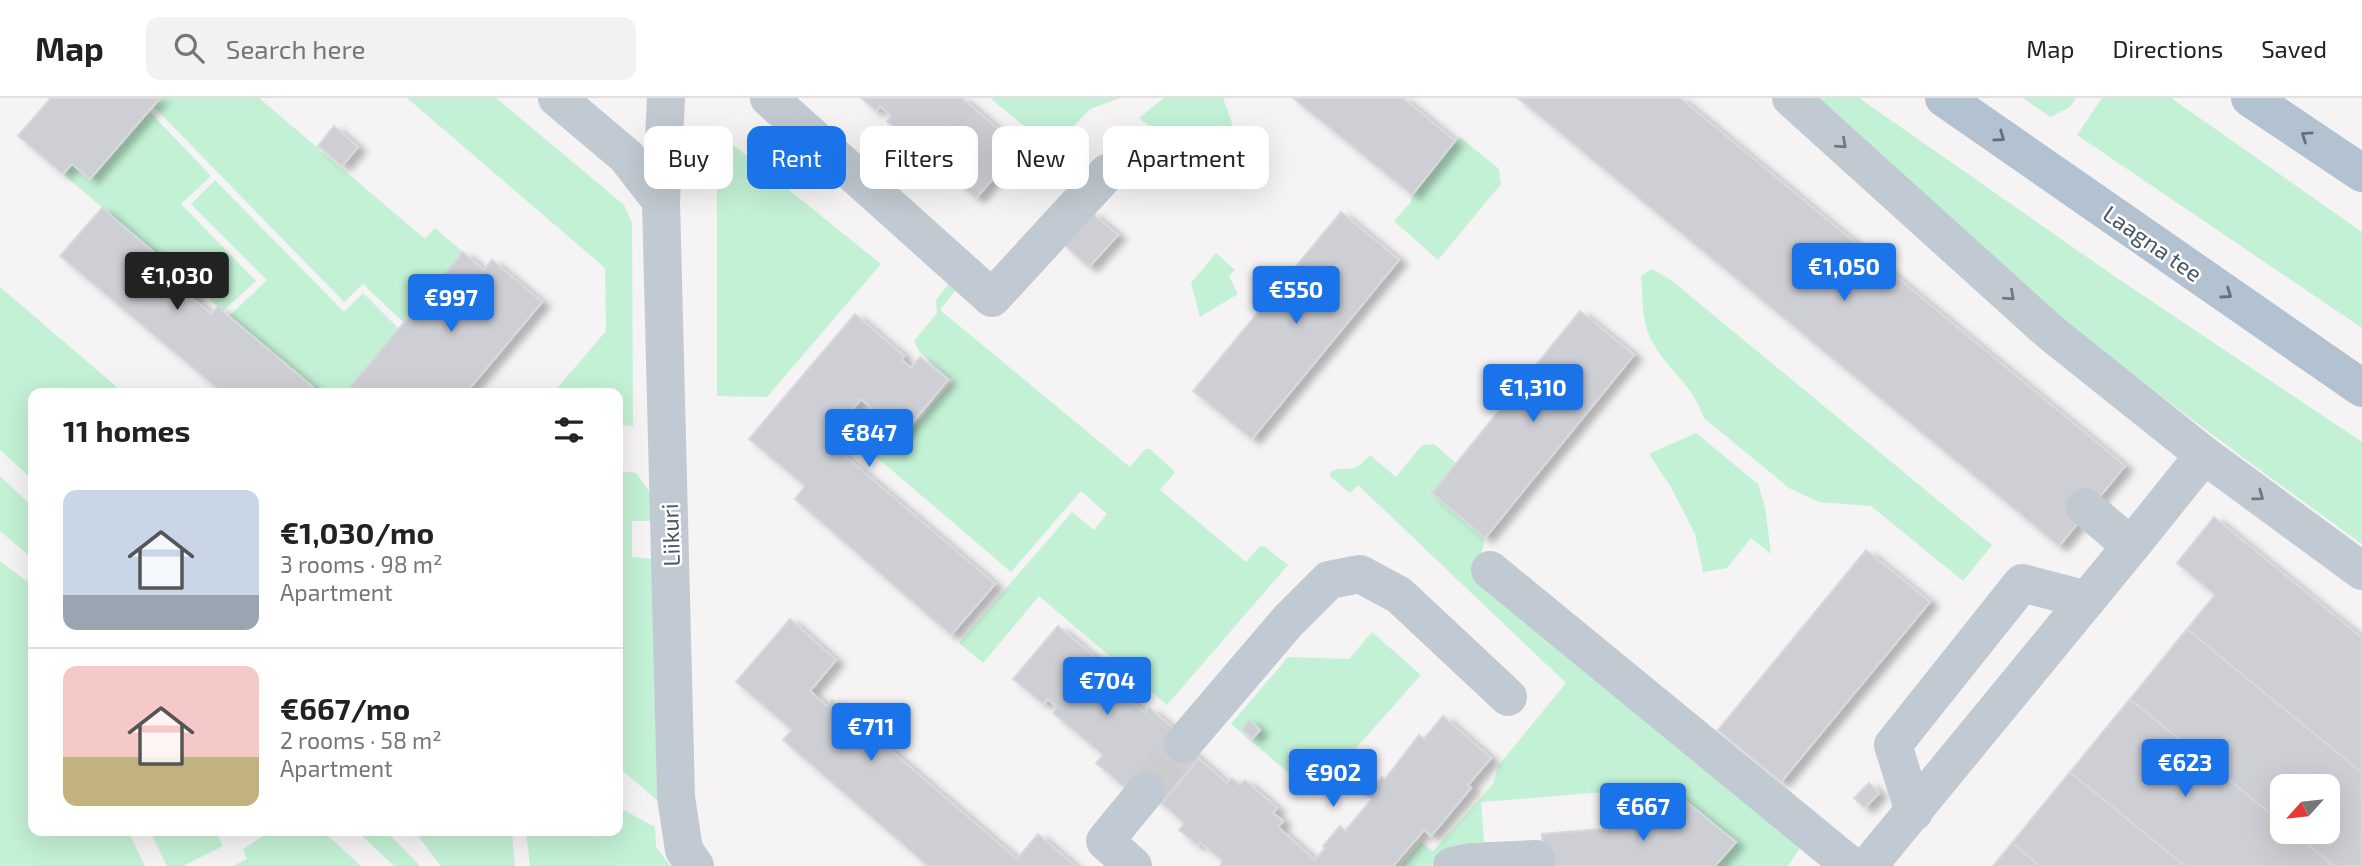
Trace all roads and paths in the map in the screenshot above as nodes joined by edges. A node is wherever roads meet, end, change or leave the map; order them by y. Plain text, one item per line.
1 (557, 98) edge
2 (666, 98) edge
3 (769, 98) edge
4 (1791, 98) edge
5 (1944, 98) edge
6 (2250, 98) edge
7 (2362, 173) edge
8 (1103, 177) edge
9 (661, 201) junction
10 (2362, 388) edge
11 (2204, 456) junction
12 (2085, 507) dead end
13 (2130, 546) junction
14 (1490, 570) dead end
15 (2362, 571) edge
16 (2087, 600) junction
17 (1508, 697) dead end
18 (1183, 744) tunnel mouth
19 (1146, 791) tunnel mouth
20 (1914, 812) junction
21 (1536, 859) dead end
22 (695, 866) edge
23 (1133, 866) edge
24 (1452, 866) edge
25 (1851, 866) edge
26 (1868, 866) edge

1 - 9 street
2 - 9 street, Liikuri
3 - 8 street
4 -> 11 street
5 -> 10 main road, Laagna tee
7 -> 6 main road
9 - 22 street, Liikuri
11 - 13 street
11 -> 15 street
12 - 13 street
13 - 16 street
14 - 25 street
16 - 20 street
16 - 20 street
17 - 18 street
19 - 23 street
20 - 26 street
21 - 24 street

